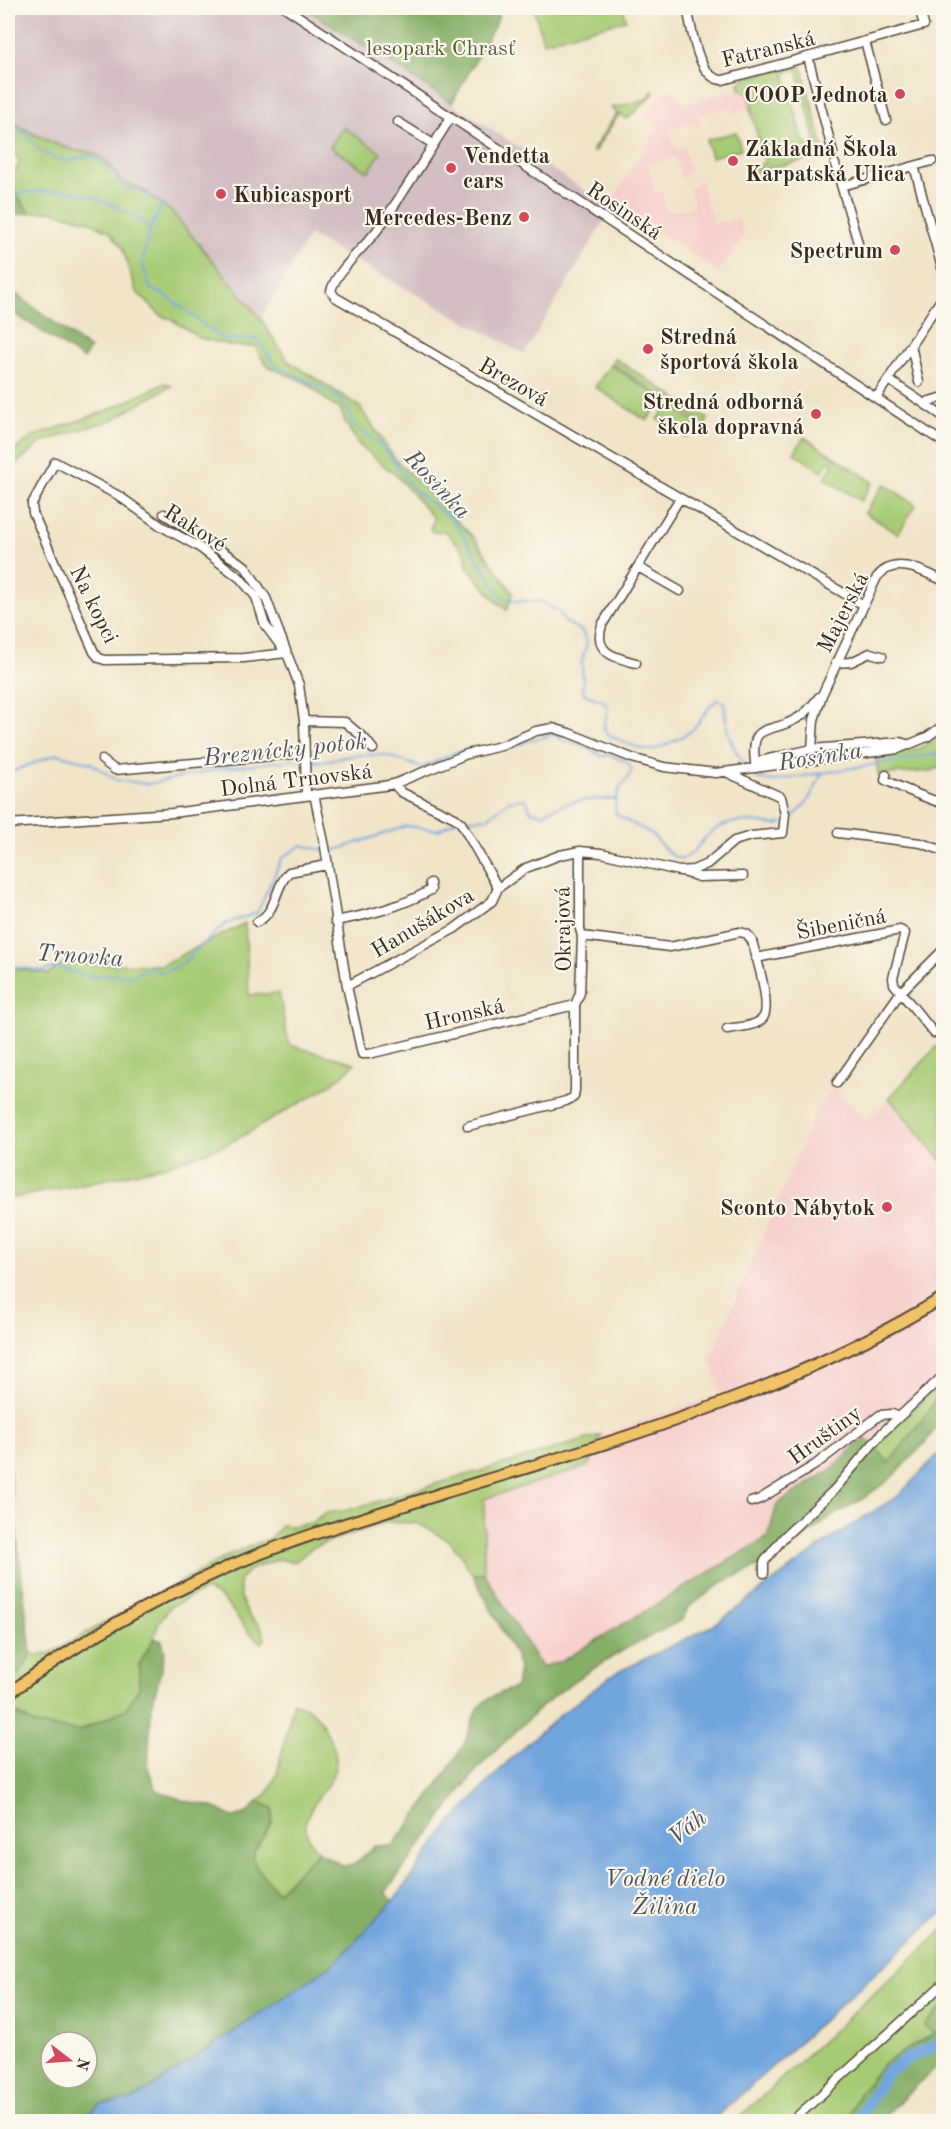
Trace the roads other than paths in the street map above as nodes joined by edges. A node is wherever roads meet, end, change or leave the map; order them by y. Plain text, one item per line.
1 (286, 8) edge
2 (687, 8) edge
3 (920, 8) edge
4 (865, 41) junction
5 (808, 57) junction
6 (451, 117) junction
7 (886, 120) dead end
8 (398, 122) dead end
9 (433, 144) junction
10 (833, 153) dead end
11 (932, 161) dead end
12 (835, 164) dead end
13 (914, 166) junction
14 (842, 186) junction
15 (858, 243) dead end
16 (944, 275) edge
17 (944, 295) edge
18 (911, 345) junction
19 (889, 380) junction
20 (919, 382) dead end
21 (944, 397) edge
22 (876, 398) junction
23 (926, 405) junction
24 (944, 417) edge
25 (944, 443) edge
26 (56, 462) joint
27 (680, 498) junction
28 (164, 514) dead end
29 (199, 547) junction
30 (219, 548) junction
31 (638, 567) junction
32 (944, 582) edge
33 (681, 591) dead end
34 (864, 605) junction
35 (286, 653) junction
36 (882, 656) dead end
37 (636, 663) dead end
38 (836, 663) junction
39 (822, 695) junction
40 (304, 721) junction
41 (944, 725) edge
42 (910, 745) junction
43 (373, 748) dead end
44 (812, 749) junction
45 (305, 756) junction
46 (102, 760) dead end
47 (752, 767) junction
48 (727, 772) junction
49 (886, 775) dead end
50 (394, 784) junction
51 (310, 794) junction
52 (944, 804) edge
53 (8, 825) edge
54 (838, 833) dead end
55 (580, 851) junction
56 (944, 851) edge
57 (327, 865) junction
58 (679, 871) junction
59 (743, 876) dead end
60 (430, 883) dead end
61 (498, 888) junction
62 (335, 921) junction
63 (257, 922) dead end
64 (582, 936) junction
65 (944, 949) edge
66 (756, 958) junction
67 (346, 986) junction
68 (900, 993) junction
69 (575, 1005) junction
70 (727, 1029) dead end
71 (934, 1034) dead end
72 (362, 1054) joint
73 (837, 1083) dead end
74 (468, 1126) dead end
75 (944, 1297) edge
76 (944, 1375) edge
77 (899, 1417) junction
78 (751, 1502) dead end
79 (764, 1573) dead end
80 (8, 1694) edge
81 (944, 1983) edge
82 (791, 2121) edge

1 - 6 street, Rosinská
2 - 5 street, Fatranská
3 - 4 street, Fatranská
4 - 5 street, Fatranská
4 - 7 street
5 - 10 street
6 - 9 street
6 - 22 street, Rosinská
8 - 9 street
9 - 27 street, Brezová
11 - 13 street
12 - 14 street
13 - 14 street
13 - 16 street
14 - 15 street
17 - 18 street
18 - 19 street
18 - 20 street
19 - 22 street
19 - 23 street
21 - 23 street
22 - 25 street, Rosinská
23 - 24 street
26 - 29 street, Rakové
26 - 35 street, Na kopci
27 - 31 street
27 - 34 street, Brezová
28 - 30 street, Rakové
29 - 30 street
29 - 35 street, Rakové
30 - 35 street, Rakové
31 - 33 street
31 - 37 street
32 - 34 street, Majerská
34 - 38 street, Majerská
35 - 40 street, Rakové
36 - 38 street
38 - 39 street, Majerská
39 - 44 street, Majerská
39 - 47 street, Majerská
40 - 43 street
40 - 45 street, Rakové
41 - 42 street
42 - 44 street
42 - 47 street
44 - 47 street
45 - 46 street
45 - 51 street, Rakové
47 - 48 street, Dolná Trnovská
48 - 50 street, Dolná Trnovská
48 - 58 street, Hanušákova
49 - 52 street
50 - 51 street, Dolná Trnovská
50 - 61 street
51 - 53 street, Dolná Trnovská
51 - 57 street, Rakové
54 - 56 street
55 - 58 street, Hanušákova
55 - 61 street, Hanušákova
55 - 64 street, Okrajová
57 - 62 street, Rakové
57 - 63 street
58 - 59 street, Hanušákova
60 - 62 street
61 - 67 street, Hanušákova
62 - 67 street, Rakové
64 - 66 street
64 - 69 street, Okrajová
65 - 68 street
66 - 68 street, Šibeničná
66 - 70 street
67 - 72 street, Rakové
68 - 71 street
68 - 73 street
69 - 72 street, Hronská
69 - 74 street, Okrajová
75 - 80 main road
76 - 77 street, Hruštiny
77 - 78 street, Hruštiny
77 - 79 street
81 - 82 street

